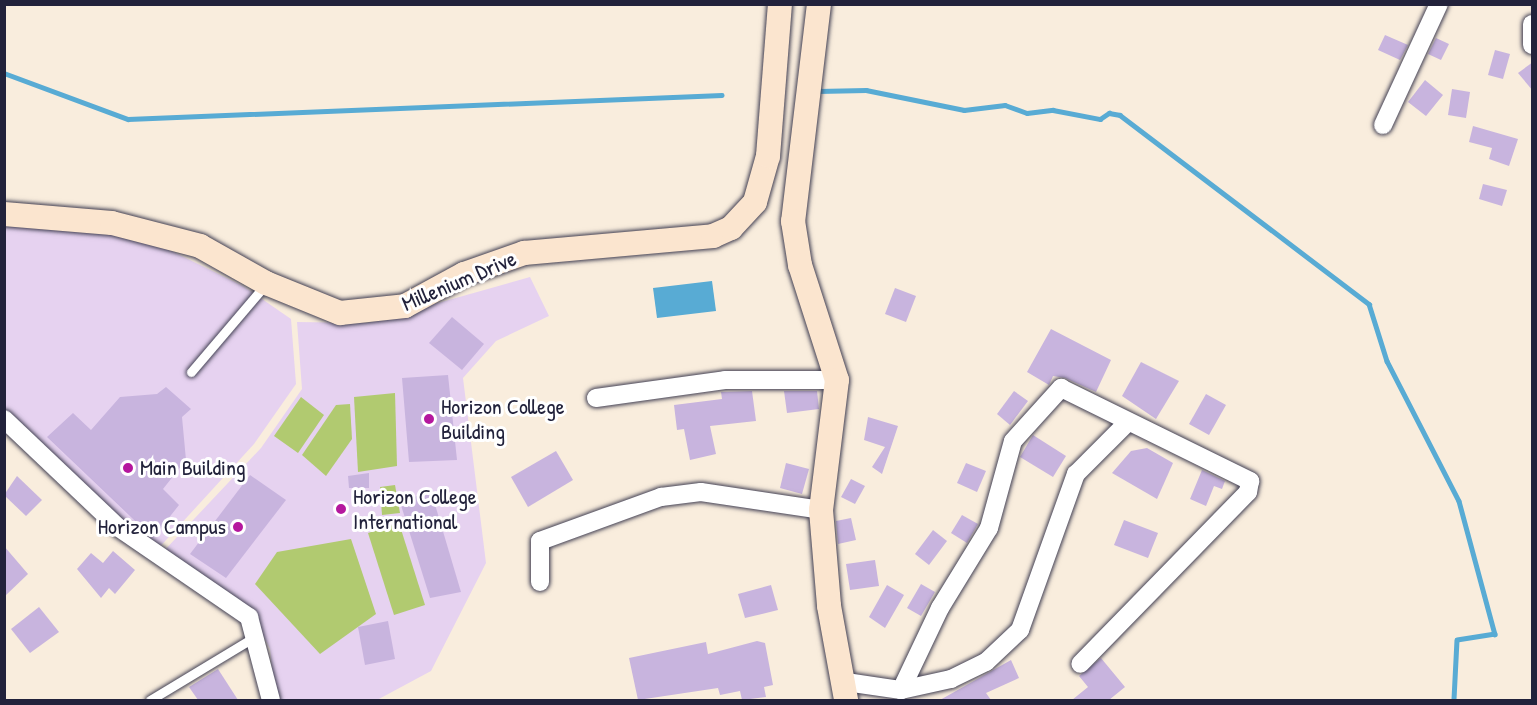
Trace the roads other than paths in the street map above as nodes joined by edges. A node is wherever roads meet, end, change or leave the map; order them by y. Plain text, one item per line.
1 (780, 4) edge
2 (819, 4) edge
3 (1439, 4) edge
4 (1533, 24) edge
5 (1533, 45) edge
6 (1383, 125) dead end
7 (4, 214) edge
8 (266, 283) junction
9 (191, 372) dead end
10 (837, 380) junction
11 (596, 398) dead end
12 (4, 419) edge
13 (1128, 422) junction
14 (821, 510) junction
15 (540, 582) dead end
16 (258, 634) junction
17 (1080, 664) dead end
18 (901, 690) junction
19 (846, 691) edge
20 (150, 700) edge
21 (271, 700) edge

1 - 8 street, Millenium Drive
2 - 10 street
3 - 6 street
4 - 5 street
7 - 8 street, Millenium Drive
8 - 9 lane
10 - 11 street
10 - 14 street
12 - 16 street
13 - 17 street
13 - 18 street
13 - 18 street
14 - 15 street
14 - 19 street
16 - 20 lane
16 - 21 street
18 - 19 street

